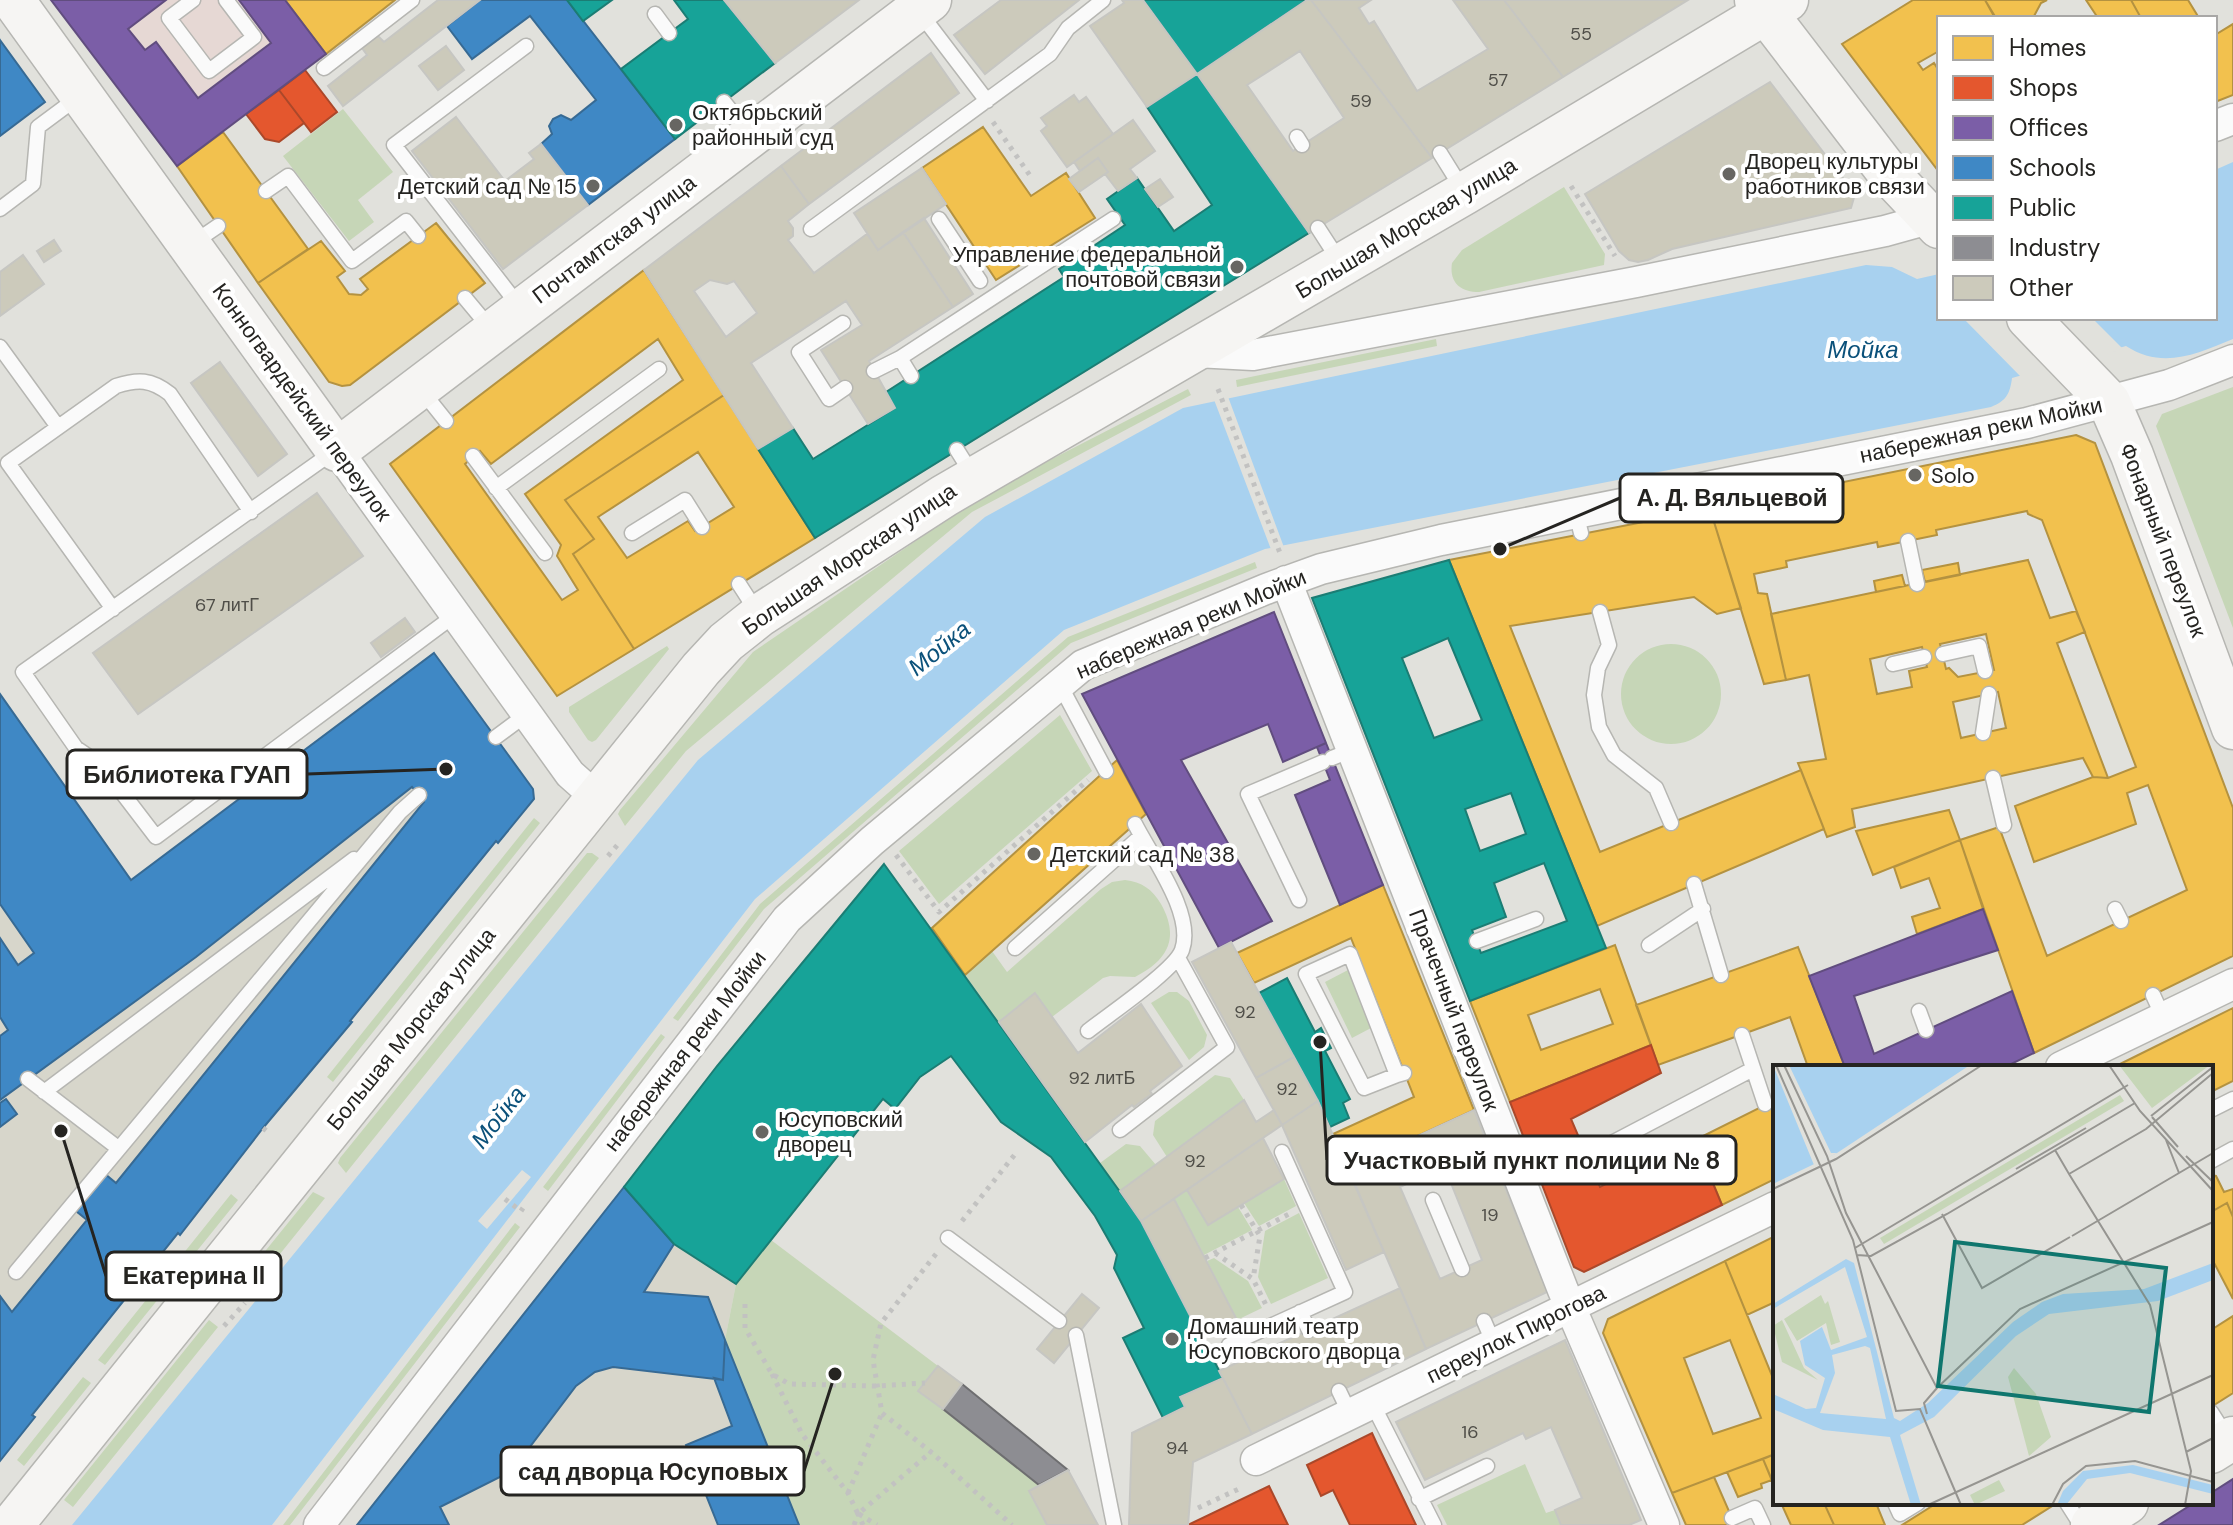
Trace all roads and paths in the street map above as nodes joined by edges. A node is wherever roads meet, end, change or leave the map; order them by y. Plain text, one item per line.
1 (13, 0) edge
2 (226, 0) edge
3 (412, 0) edge
4 (1103, 0) edge
5 (185, 2) edge
6 (924, 4) edge
7 (1770, 4) edge
8 (655, 14) dead end
9 (669, 33) dead end
10 (526, 46) dead end
11 (324, 68) dead end
12 (81, 95) junction
13 (987, 101) junction
14 (724, 102) dead end
15 (750, 136) junction
16 (1003, 136) dead end
17 (1440, 153) dead end
18 (1031, 177) dead end
19 (1571, 186) dead end
20 (266, 191) dead end
21 (1465, 193) junction
22 (0, 209) edge
23 (939, 219) dead end
24 (1113, 219) dead end
25 (1936, 221) edge
26 (1318, 228) dead end
27 (811, 229) dead end
28 (418, 236) dead end
29 (1342, 266) junction
30 (1622, 268) dead end
31 (985, 289) junction
32 (465, 298) dead end
33 (507, 320) junction
34 (2030, 320) edge
35 (843, 323) dead end
36 (0, 347) edge
37 (1196, 352) junction
38 (900, 358) junction
39 (2233, 360) edge
40 (659, 369) dead end
41 (874, 371) dead end
42 (911, 376) dead end
43 (419, 387) junction
44 (845, 388) dead end
45 (1219, 391) dead end
46 (2109, 402) junction
47 (446, 421) dead end
48 (58, 427) junction
49 (337, 450) junction
50 (473, 456) dead end
51 (496, 488) junction
52 (251, 512) junction
53 (702, 527) dead end
54 (632, 533) dead end
55 (1908, 541) dead end
56 (545, 553) dead end
57 (1283, 569) junction
58 (1917, 584) dead end
59 (113, 609) junction
60 (1600, 612) dead end
61 (455, 615) junction
62 (1943, 654) dead end
63 (1924, 657) dead end
64 (1893, 664) dead end
65 (1985, 671) dead end
66 (1059, 683) junction
67 (1989, 694) dead end
68 (527, 714) junction
69 (2232, 724) edge
70 (1983, 733) dead end
71 (496, 737) dead end
72 (1336, 756) junction
73 (1104, 769) joint
74 (1993, 778) dead end
75 (419, 795) dead end
76 (597, 798) junction
77 (1671, 823) dead end
78 (2004, 825) dead end
79 (620, 842) dead end
80 (373, 844) junction
81 (882, 844) junction
82 (608, 856) dead end
83 (1694, 884) dead end
84 (1299, 900) dead end
85 (1703, 909) junction
86 (1536, 919) dead end
87 (1477, 941) dead end
88 (1649, 945) dead end
89 (1015, 948) dead end
90 (1178, 958) junction
91 (1721, 975) dead end
92 (2233, 984) edge
93 (1919, 1011) dead end
94 (1926, 1030) dead end
95 (1088, 1031) dead end
96 (1742, 1035) dead end
97 (2064, 1065) edge
98 (1753, 1069) junction
99 (1400, 1074) joint
100 (28, 1079) dead end
101 (44, 1092) junction
102 (2233, 1099) edge
103 (1765, 1104) dead end
104 (2213, 1109) edge
105 (1120, 1130) dead end
106 (118, 1148) junction
107 (2233, 1149) edge
108 (1282, 1152) dead end
109 (1587, 1156) dead end
110 (2213, 1160) edge
111 (505, 1199) dead end
112 (1433, 1200) dead end
113 (1241, 1205) dead end
114 (1306, 1205) junction
115 (1773, 1208) edge
116 (521, 1211) dead end
117 (1257, 1231) junction
118 (948, 1238) dead end
119 (1215, 1253) junction
120 (1205, 1258) dead end
121 (1462, 1269) dead end
122 (16, 1272) dead end
123 (1253, 1279) junction
124 (245, 1303) dead end
125 (745, 1304) dead end
126 (1571, 1308) junction
127 (1300, 1312) junction
128 (1059, 1321) dead end
129 (881, 1323) dead end
130 (1275, 1324) junction
131 (224, 1326) dead end
132 (1309, 1330) dead end
133 (1076, 1335) dead end
134 (1229, 1345) dead end
135 (772, 1374) junction
136 (925, 1383) dead end
137 (877, 1386) junction
138 (1354, 1403) junction
139 (882, 1413) junction
140 (931, 1452) junction
141 (1487, 1466) dead end
142 (1254, 1472) joint
143 (848, 1493) junction
144 (1419, 1499) junction
145 (1896, 1505) edge
146 (1915, 1505) edge
147 (2068, 1505) edge
148 (2124, 1505) edge
149 (1198, 1508) dead end
150 (858, 1514) junction
151 (1732, 1518) dead end
152 (12, 1525) edge
153 (319, 1525) edge
154 (854, 1525) edge
155 (863, 1525) edge
156 (877, 1525) edge
157 (1012, 1525) edge
158 (1114, 1525) edge
159 (1434, 1525) edge
160 (1664, 1525) edge
161 (1763, 1525) edge
162 (2081, 1525) edge
163 (2092, 1525) edge

1 - 12 street, Конногвардейский переулок
2 - 5 lane
3 - 11 lane
4 - 13 lane
6 - 13 lane
6 - 15 street, Почтамтская улица
7 - 21 street, Большая Морская улица
7 - 25 street
8 - 9 lane
10 - 33 lane
12 - 22 lane
12 - 49 street, Конногвардейский переулок
13 - 27 lane
14 - 15 lane
15 - 33 street, Почтамтская улица
16 - 18 path
17 - 21 lane
19 - 30 path
20 - 28 lane
21 - 29 street, Большая Морская улица
23 - 31 lane
24 - 31 lane
25 - 37 street
26 - 29 lane
29 - 37 street, Большая Морская улица
31 - 38 lane
32 - 33 lane
33 - 43 street, Почтамтская улица
34 - 46 street, Фонарный переулок
35 - 44 lane
36 - 48 lane
37 - 76 street, Большая Морская улица
38 - 41 lane
38 - 42 lane
39 - 46 street, набережная реки Мойки
40 - 51 lane
43 - 47 lane
43 - 49 street, Почтамтская улица
45 - 57 path
46 - 57 street, набережная реки Мойки
46 - 69 street, Фонарный переулок
48 - 52 lane
48 - 59 lane
49 - 52 lane
49 - 61 street, Конногвардейский переулок
50 - 51 lane
51 - 56 lane
52 - 59 lane
53 - 54 lane
55 - 58 lane
57 - 66 street, набережная реки Мойки
57 - 72 street, Прачечный переулок
59 - 61 lane
60 - 77 lane
61 - 68 street, Конногвардейский переулок
62 - 65 lane
63 - 64 lane
66 - 73 lane
66 - 81 street, набережная реки Мойки
67 - 70 lane
68 - 71 lane
68 - 76 street, Конногвардейский переулок
72 - 84 lane
72 - 126 street, Прачечный переулок
73 - 81 path
74 - 78 lane
75 - 80 lane
76 - 152 street, Большая Морская улица
79 - 82 path
80 - 101 lane
80 - 106 lane
81 - 153 street, набережная реки Мойки
83 - 85 lane
85 - 88 lane
85 - 91 lane
86 - 87 lane
89 - 90 lane
90 - 95 lane
90 - 105 lane
92 - 97 street
93 - 94 lane
96 - 98 lane
98 - 103 lane
98 - 109 lane
99 - 99 lane
100 - 101 lane
101 - 106 lane
102 - 104 lane
106 - 122 lane
107 - 110 lane
108 - 114 lane
111 - 116 path
112 - 121 lane
113 - 117 path
114 - 117 path
114 - 127 lane
115 - 126 street, переулок Пирогова
117 - 119 path
117 - 123 path
118 - 128 lane
119 - 120 path
119 - 123 path
123 - 130 path
124 - 131 path
125 - 135 path
126 - 138 street, переулок Пирогова
126 - 160 street, Прачечный переулок
127 - 130 lane
127 - 132 lane
129 - 137 path
130 - 134 lane
133 - 158 lane
135 - 137 path
135 - 143 path
136 - 137 path
137 - 139 path
138 - 142 street, переулок Пирогова
138 - 144 lane
139 - 140 path
139 - 143 path
140 - 150 path
140 - 157 path
141 - 144 lane
142 - 149 path
143 - 150 path
144 - 159 lane
145 - 146 lane
147 - 162 lane
148 - 163 street
150 - 154 path
150 - 155 path
150 - 156 path
151 - 161 lane

